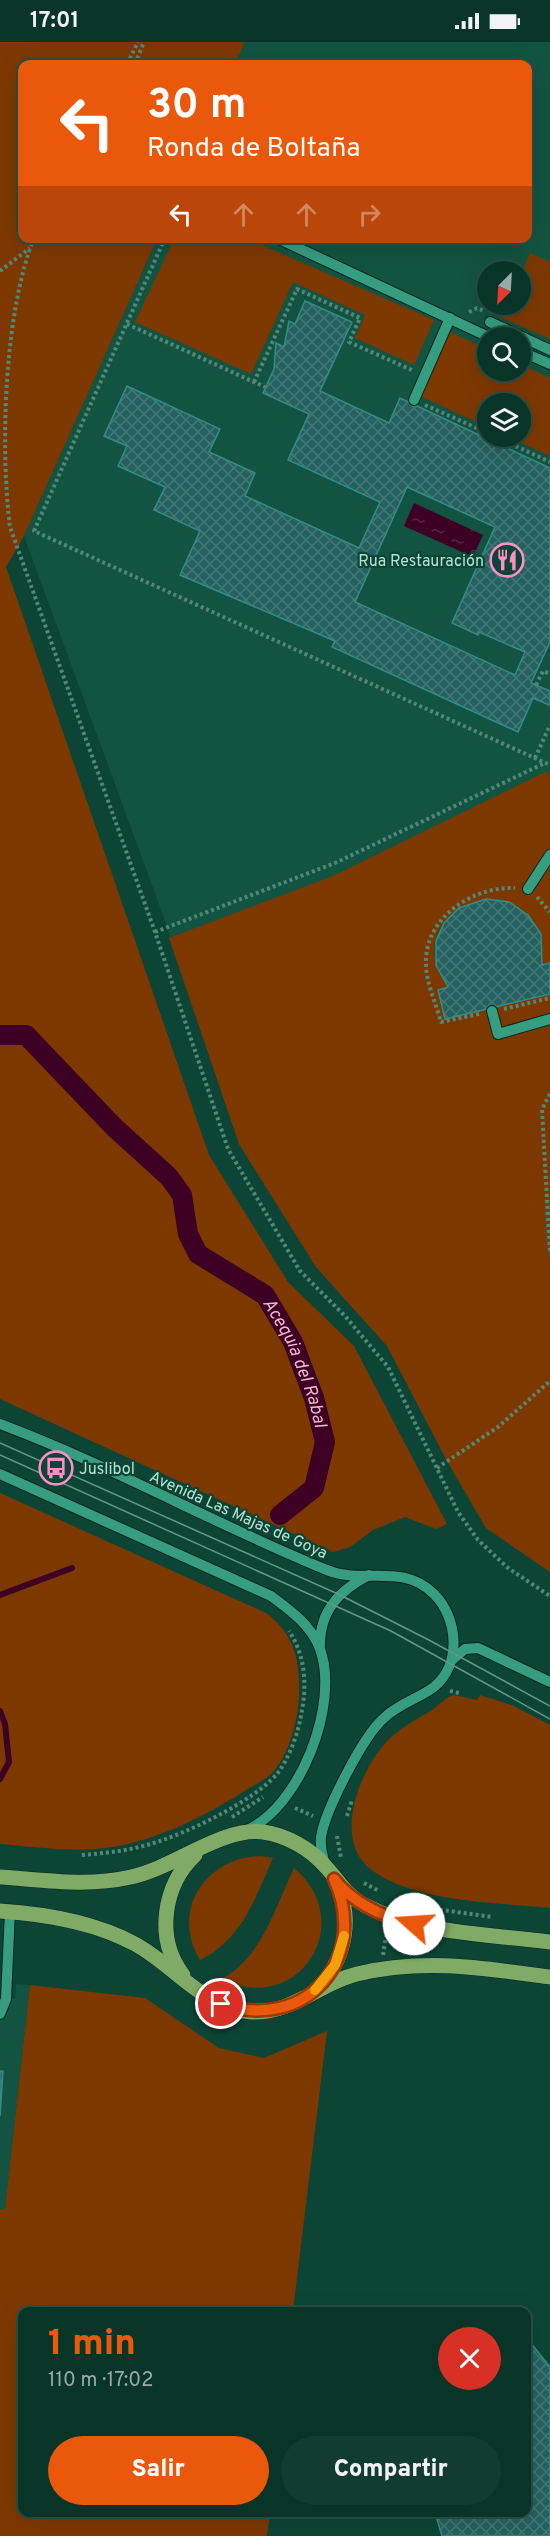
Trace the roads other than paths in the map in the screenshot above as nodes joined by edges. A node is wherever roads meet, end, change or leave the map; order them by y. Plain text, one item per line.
1 (288, 243) edge
2 (450, 318) junction
3 (490, 322) dead end
4 (477, 331) edge
5 (550, 350) edge
6 (531, 356) edge
7 (550, 364) edge
8 (414, 400) road end
9 (550, 855) edge
10 (528, 889) road end
11 (492, 1011) road end
12 (550, 1020) edge
13 (0, 1424) edge
14 (0, 1474) edge
15 (370, 1575) junction
16 (320, 1647) junction
17 (450, 1663) junction
18 (550, 1682) edge
19 (240, 1833) junction
20 (202, 1849) junction
21 (330, 1873) junction
22 (0, 1877) edge
23 (5, 1911) edge
24 (550, 1942) edge
25 (550, 1977) edge
26 (194, 1988) junction
27 (305, 1998) junction
28 (0, 2014) edge

1 - 2 street
2 - 4 street
2 - 8 street
3 - 5 street
6 - 7 street
9 - 10 street
11 - 12 street
13 - 15 street, Avenida Las Majas de Goya
14 - 16 street
15 - 16 street
15 - 17 street, Avenida Las Majas de Goya
16 - 19 street
17 - 18 street
17 - 21 street
19 - 20 main road
19 - 21 main road
20 - 22 main road
20 - 26 main road
21 - 24 main road
21 - 27 main road
23 - 26 main road
23 - 28 street
25 - 27 main road
26 - 27 main road

